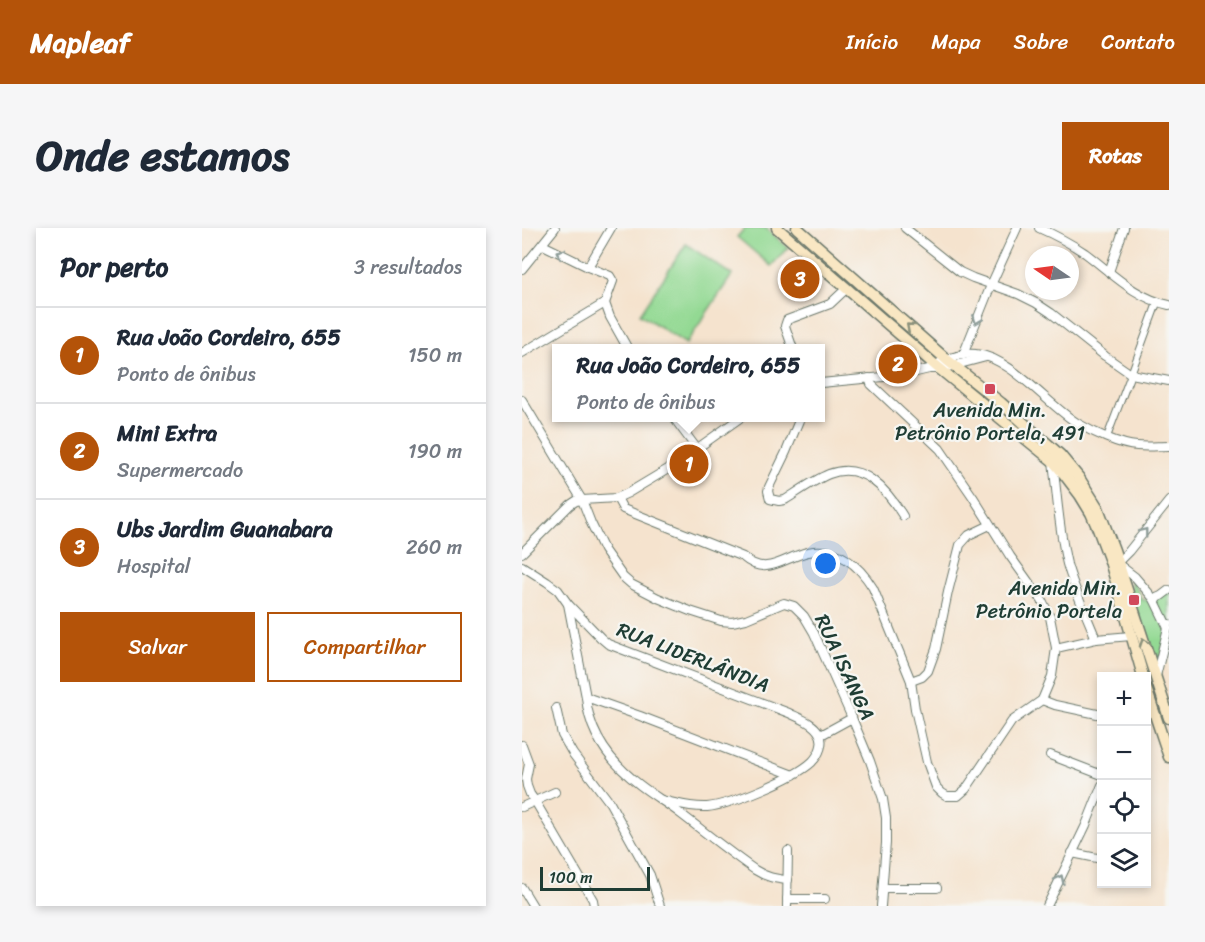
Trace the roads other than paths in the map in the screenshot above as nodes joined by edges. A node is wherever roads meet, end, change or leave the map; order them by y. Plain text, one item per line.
1 (555, 228) edge
2 (611, 228) edge
3 (777, 228) edge
4 (797, 228) edge
5 (905, 228) edge
6 (1017, 228) edge
7 (1039, 228) edge
8 (1124, 228) edge
9 (543, 245) junction
10 (588, 267) junction
11 (522, 269) edge
12 (1109, 272) junction
13 (991, 285) junction
14 (847, 288) junction
15 (605, 303) junction
16 (1157, 303) junction
17 (1169, 305) edge
18 (626, 344) edge
19 (792, 344) edge
20 (522, 353) edge
21 (963, 355) junction
22 (988, 357) junction
23 (941, 366) junction
24 (1131, 374) junction
25 (868, 378) junction
26 (1169, 381) edge
27 (825, 383) edge
28 (522, 400) edge
29 (678, 422) edge
30 (733, 422) edge
31 (798, 422) edge
32 (1107, 437) junction
33 (1169, 446) edge
34 (697, 449) junction
35 (1053, 461) junction
36 (1074, 487) junction
37 (1057, 493) junction
38 (617, 498) junction
39 (582, 500) junction
40 (1169, 501) edge
41 (903, 516) dead end
42 (990, 525) junction
43 (522, 553) edge
44 (1118, 563) junction
45 (522, 566) edge
46 (1169, 590) edge
47 (1154, 599) junction
48 (568, 604) junction
49 (1169, 626) edge
50 (1131, 636) junction
51 (1096, 639) junction
52 (1056, 648) junction
53 (1142, 672) edge
54 (1156, 677) junction
55 (911, 681) junction
56 (586, 697) junction
57 (1042, 700) junction
58 (556, 708) dead end
59 (1151, 710) edge
60 (1168, 710) edge
61 (1151, 712) edge
62 (1097, 714) edge
63 (852, 718) junction
64 (818, 732) junction
65 (522, 745) edge
66 (1050, 755) dead end
67 (1169, 756) edge
68 (1097, 774) edge
69 (793, 775) junction
70 (555, 792) dead end
71 (1097, 796) edge
72 (661, 800) junction
73 (535, 801) junction
74 (522, 807) edge
75 (788, 852) dead end
76 (1072, 852) junction
77 (1097, 859) edge
78 (788, 880) junction
79 (522, 888) edge
80 (884, 888) junction
81 (937, 888) dead end
82 (825, 899) dead end
83 (787, 903) edge
84 (533, 906) edge
85 (594, 906) edge
86 (660, 906) edge
87 (881, 906) edge
88 (1047, 906) edge

1 - 9 street
2 - 10 street
3 - 14 main road
23 -> 4 main road
5 - 13 street
6 - 13 street
7 - 12 street
8 - 12 street
10 -> 9 street
9 - 11 street
10 - 15 street
12 - 16 street
13 -> 21 street
13 - 24 street
14 - 19 street
14 - 23 main road
15 - 18 street
15 - 20 street
16 - 17 street
16 - 24 street
21 - 22 street
21 - 23 street
22 - 23 street
22 - 32 street
23 - 25 street
23 - 35 main road
23 - 44 main road
24 - 26 street
24 - 32 street
25 - 27 street
25 - 42 street
28 - 39 street, RUA ISANGA
29 - 34 street
30 - 34 street
31 - 41 street
32 - 33 street
34 - 38 street
35 - 36 main road
35 - 37 street
36 - 37 street
36 - 50 main road
37 - 51 street
38 - 39 street
38 - 55 street
39 - 43 street
39 - 63 street, RUA ISANGA
44 -> 40 street
42 - 52 street
42 - 55 street
44 - 47 street
54 -> 44 main road
45 - 48 street, RUA LIDERLÂNDIA
46 - 47 street
47 - 49 street
48 - 56 street
48 - 64 street, RUA LIDERLÂNDIA
49 - 54 street
50 - 51 street
50 - 53 main road
51 - 52 street
52 - 57 street
54 - 60 main road
55 - 57 street
56 - 69 street
56 - 72 street
57 - 62 street
58 - 86 street
59 - 60 street
61 - 67 main road
63 - 64 street
63 - 80 street, RUA ISANGA
64 - 69 street
65 - 73 street
66 - 68 street
69 - 72 street
70 - 73 street
71 - 76 street
72 - 78 street
73 - 74 street
73 - 85 street
75 - 78 street
76 - 77 street
88 -> 76 street
78 - 83 street
79 - 84 street
80 - 81 street
80 - 87 street, RUA ISANGA
82 - 83 street

